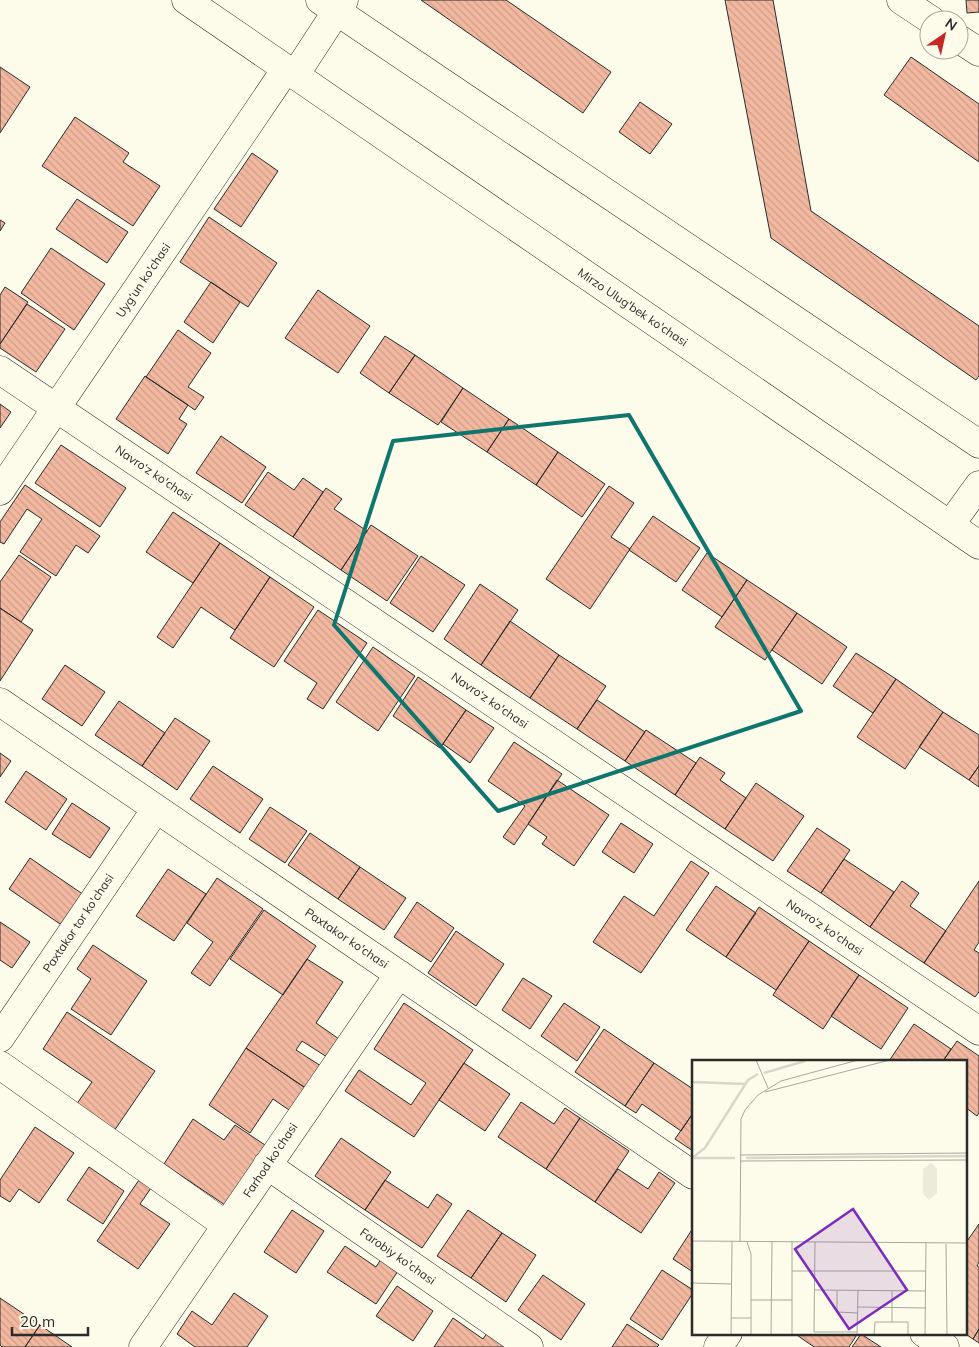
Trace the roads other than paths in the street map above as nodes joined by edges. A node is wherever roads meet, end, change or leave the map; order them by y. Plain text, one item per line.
1 (186, 0) edge
2 (901, 0) edge
3 (333, 4) edge
4 (919, 12) edge
5 (291, 72) junction
6 (0, 370) edge
7 (57, 408) junction
8 (979, 444) edge
9 (979, 485) edge
10 (0, 491) edge
11 (950, 525) junction
12 (979, 545) edge
13 (0, 702) edge
14 (156, 808) junction
15 (398, 974) junction
16 (979, 1031) edge
17 (0, 1038) edge
18 (0, 1065) edge
19 (267, 1165) junction
20 (692, 1174) edge
21 (226, 1225) junction
22 (727, 1334) edge
23 (925, 1334) edge
24 (143, 1347) edge
25 (529, 1347) edge
26 (718, 1347) edge
27 (944, 1347) edge

1 - 5 street, Mirzo Ulug'bek ko'chasi
2 - 4 street
3 - 5 street, Uyg‘un ko'chasi
3 - 8 street
5 - 7 street, Uyg‘un ko'chasi
5 - 11 street, Mirzo Ulug'bek ko'chasi
6 - 7 street, Navro‘z ko'chasi
7 - 10 street, Uyg‘un ko'chasi
7 - 16 street, Navro‘z ko'chasi
9 - 11 street
11 - 12 street, Mirzo Ulug'bek ko'chasi
13 - 14 street, Paxtakor ko'chasi
14 - 15 street, Paxtakor ko'chasi
14 - 17 street, Paxtakor tor ko'chasi
15 - 19 street, Farhod ko'chasi
15 - 20 street, Paxtakor ko'chasi
18 - 21 street
19 - 21 street, Farhod ko'chasi
19 - 25 street, Farobiy ko'chasi
21 - 24 street, Farhod ko'chasi
22 - 26 street
23 - 27 street

